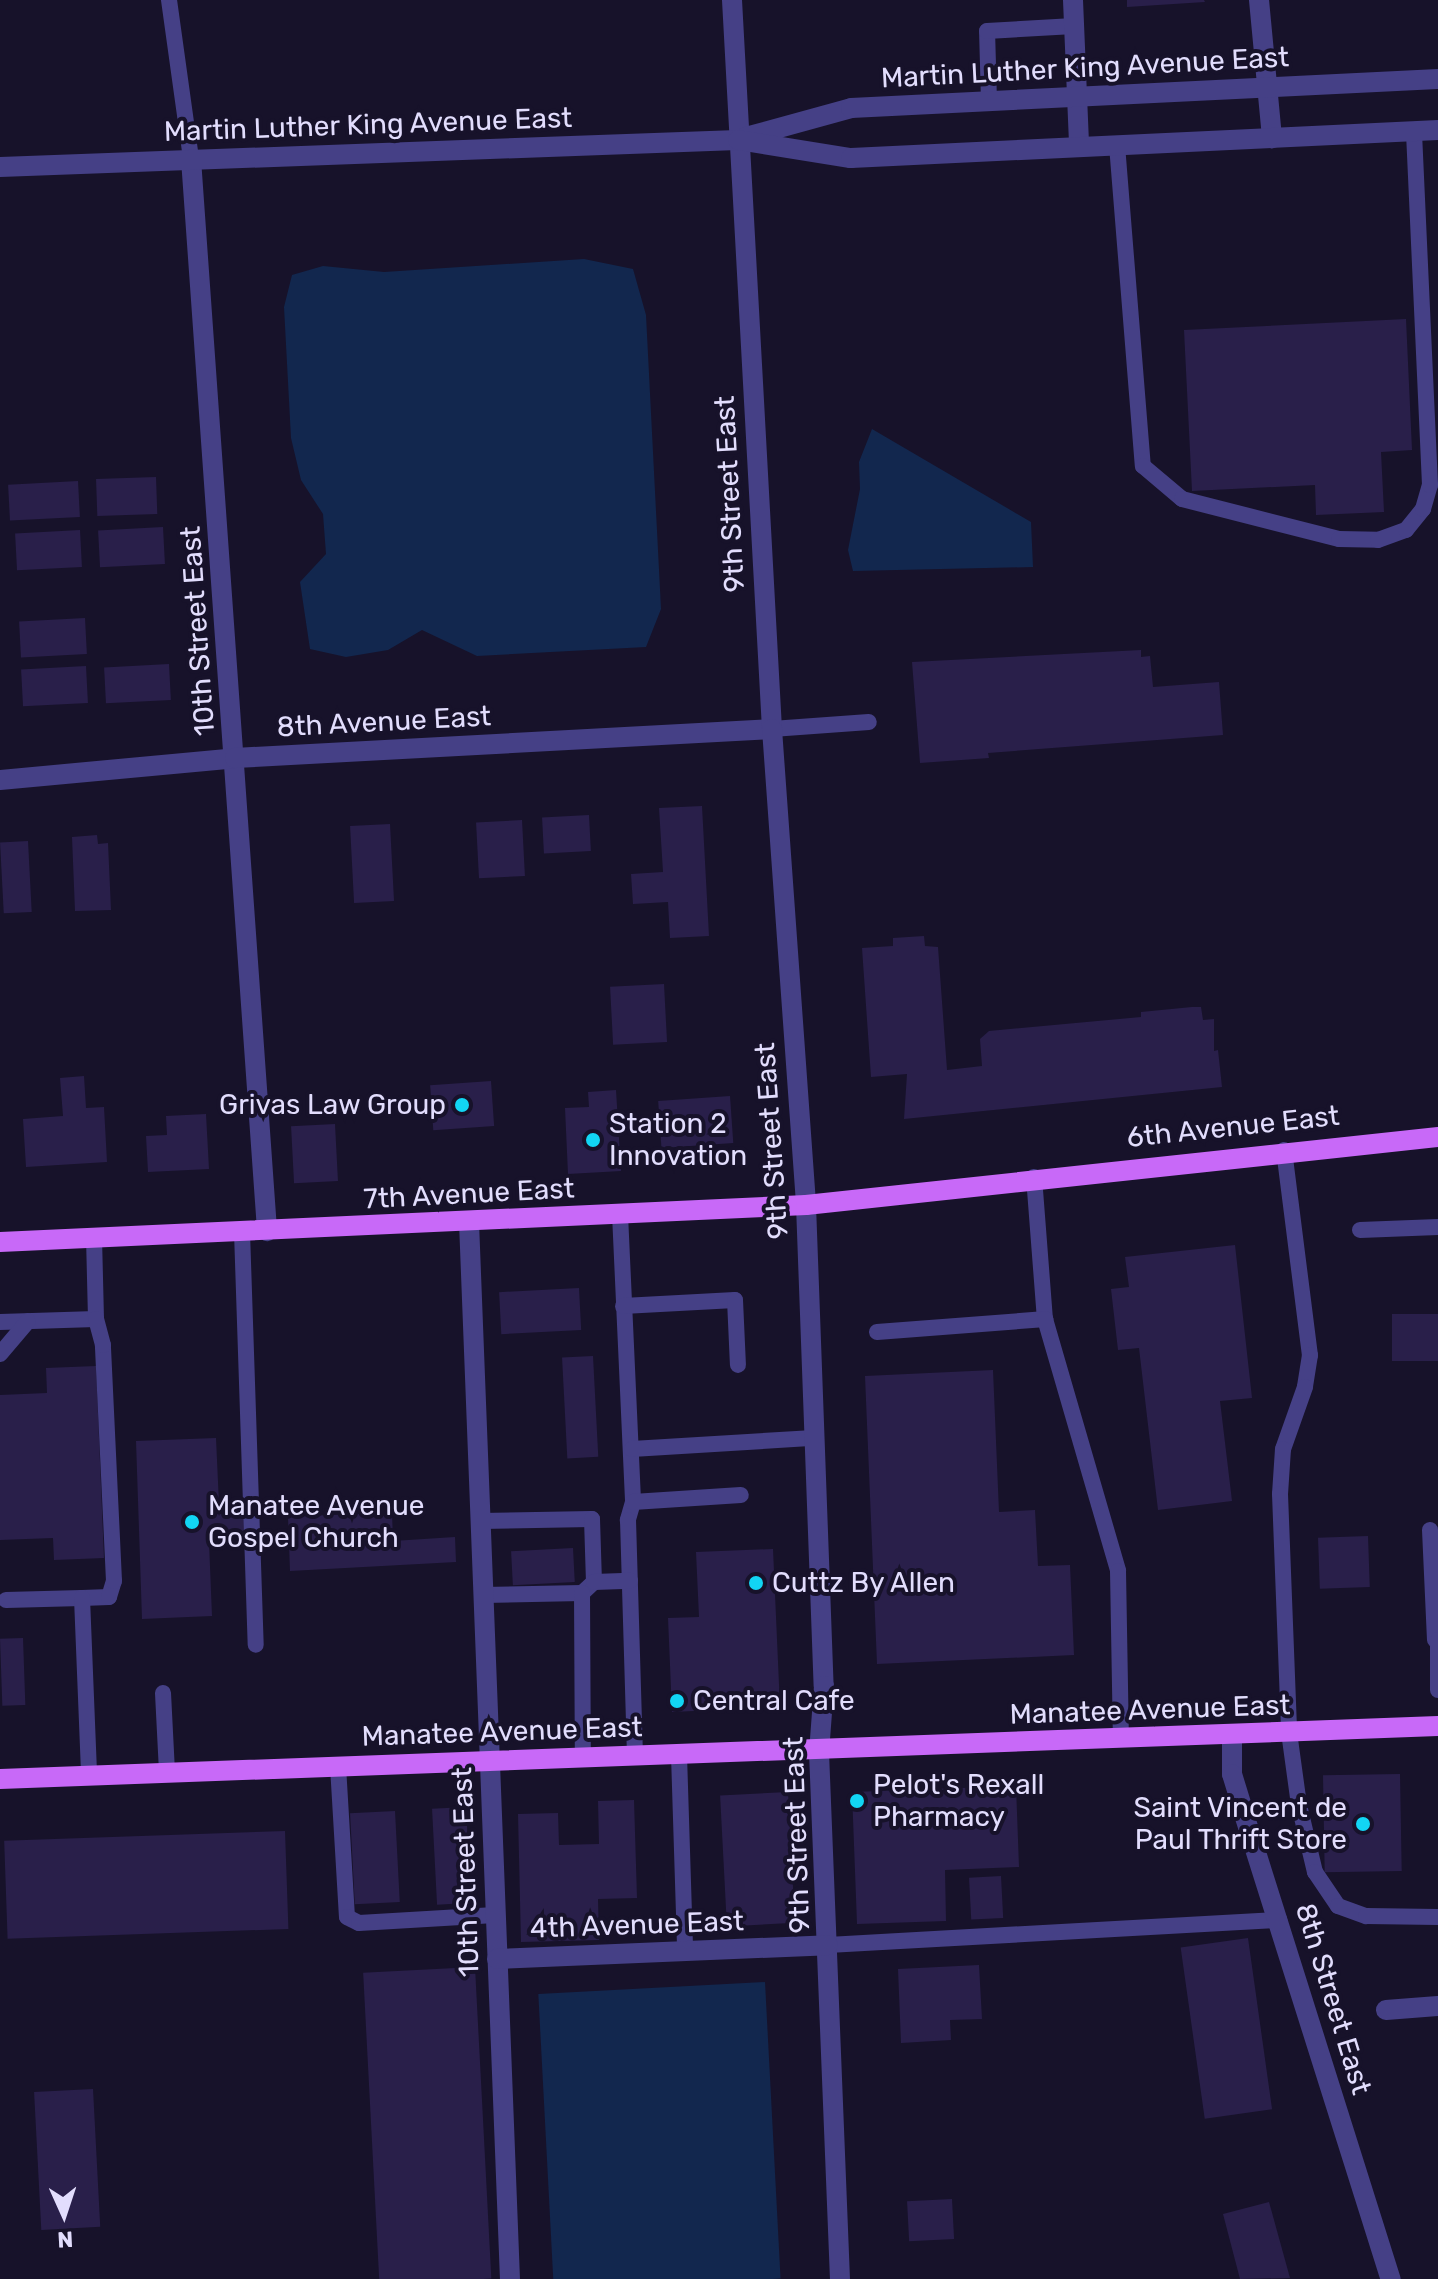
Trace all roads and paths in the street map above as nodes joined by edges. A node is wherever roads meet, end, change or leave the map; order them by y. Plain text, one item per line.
1 (169, 0) edge
2 (732, 0) edge
3 (1073, 0) edge
4 (1259, 0) edge
5 (1074, 26) junction
6 (1438, 79) edge
7 (1269, 87) junction
8 (1077, 97) junction
9 (989, 101) junction
10 (1438, 130) edge
11 (1414, 131) junction
12 (1272, 138) junction
13 (738, 140) junction
14 (1117, 145) junction
15 (1079, 146) junction
16 (191, 159) junction
17 (0, 167) edge
18 (869, 722) dead end
19 (772, 729) junction
20 (235, 758) junction
21 (0, 780) edge
22 (1438, 1137) edge
23 (1284, 1150) junction
24 (1034, 1177) junction
25 (806, 1205) junction
26 (620, 1214) junction
27 (469, 1222) junction
28 (1438, 1227) edge
29 (1360, 1230) dead end
30 (267, 1231) junction
31 (242, 1232) junction
32 (94, 1238) junction
33 (0, 1242) edge
34 (623, 1306) junction
35 (96, 1319) junction
36 (1045, 1319) junction
37 (28, 1321) junction
38 (0, 1322) edge
39 (877, 1332) dead end
40 (0, 1354) edge
41 (738, 1365) dead end
42 (814, 1438) junction
43 (632, 1449) junction
44 (741, 1495) dead end
45 (633, 1502) junction
46 (480, 1521) junction
47 (1430, 1530) dead end
48 (630, 1581) junction
49 (588, 1587) junction
50 (483, 1595) junction
51 (82, 1598) junction
52 (6, 1600) dead end
53 (1436, 1640) edge
54 (256, 1645) dead end
55 (1438, 1690) edge
56 (163, 1693) dead end
57 (1438, 1726) edge
58 (1289, 1732) junction
59 (1232, 1734) junction
60 (1121, 1739) junction
61 (819, 1752) junction
62 (679, 1755) junction
63 (635, 1756) junction
64 (583, 1757) junction
65 (489, 1760) junction
66 (338, 1766) junction
67 (167, 1773) junction
68 (89, 1775) junction
69 (0, 1779) edge
70 (495, 1915) junction
71 (1438, 1917) edge
72 (1279, 1920) junction
73 (828, 1945) junction
74 (685, 1951) junction
75 (497, 1959) junction
76 (1438, 2006) edge
77 (1386, 2010) dead end
78 (510, 2279) edge
79 (840, 2279) edge
80 (1391, 2279) edge

1 - 16 lane, 10th Street East
2 - 13 street, 9th Street East
3 - 5 street
4 - 7 street
5 - 8 street
5 - 9 lane
6 - 7 street, Martin Luther King Avenue East
7 - 8 street, Martin Luther King Avenue East
7 - 12 street
8 - 9 street, Martin Luther King Avenue East
8 - 15 street
9 - 13 street, Martin Luther King Avenue East
10 - 11 street, Martin Luther King Avenue East
11 - 12 street, Martin Luther King Avenue East
11 - 14 lane
12 - 14 street, Martin Luther King Avenue East
13 - 15 street, Martin Luther King Avenue East
13 - 16 street, Martin Luther King Avenue East
13 - 19 street, 9th Street East
14 - 15 street, Martin Luther King Avenue East
16 - 17 street, Martin Luther King Avenue East
16 - 20 street, 10th Street East
18 - 19 lane
19 - 20 street, 8th Avenue East
19 - 25 street, 9th Street East
20 - 21 street, 8th Avenue East
20 - 30 street, 10th Street East
22 - 23 main road, 6th Avenue East
23 - 24 main road, 6th Avenue East
23 - 58 lane
24 - 25 main road, 7th Avenue East
24 - 36 lane
25 - 26 main road, 7th Avenue East
25 - 42 street, 9th Street East
26 - 27 main road, 7th Avenue East
26 - 34 lane
27 - 30 main road, 7th Avenue East
27 - 46 street, 10th Street East
28 - 29 lane
30 - 31 main road, 7th Avenue East
31 - 32 main road, 7th Avenue East
31 - 54 lane
32 - 33 main road, 7th Avenue East
32 - 35 lane
34 - 41 lane
34 - 43 lane
35 - 37 lane
35 - 51 lane
36 - 39 lane
36 - 60 lane
37 - 38 lane
37 - 40 lane
42 - 43 lane
42 - 61 street, 9th Street East
43 - 45 lane
44 - 45 lane
45 - 48 lane
46 - 49 lane
46 - 50 street, 10th Street East
47 - 53 lane
48 - 49 lane
48 - 63 lane
49 - 50 lane
49 - 64 lane
50 - 65 street, 10th Street East
51 - 52 lane
51 - 68 lane
53 - 55 lane
56 - 67 lane
57 - 58 main road, Manatee Avenue East
58 - 59 main road, Manatee Avenue East
58 - 71 lane
59 - 60 main road, Manatee Avenue East
59 - 72 street, 8th Street East
60 - 61 main road, Manatee Avenue East
61 - 62 main road, Manatee Avenue East
61 - 73 street, 9th Street East
62 - 63 main road, Manatee Avenue East
62 - 74 lane
63 - 64 main road, Manatee Avenue East
64 - 65 main road, Manatee Avenue East
65 - 66 main road, Manatee Avenue East
65 - 70 street, 10th Street East
66 - 67 main road, Manatee Avenue East
66 - 70 lane
67 - 68 main road, Manatee Avenue East
68 - 69 main road, Manatee Avenue East
70 - 75 street, 10th Street East
72 - 73 lane
72 - 80 street, 8th Street East
73 - 74 street, 4th Avenue East
73 - 79 street, 9th Street East
74 - 75 street, 4th Avenue East
75 - 78 street, 10th Street East
76 - 77 street

